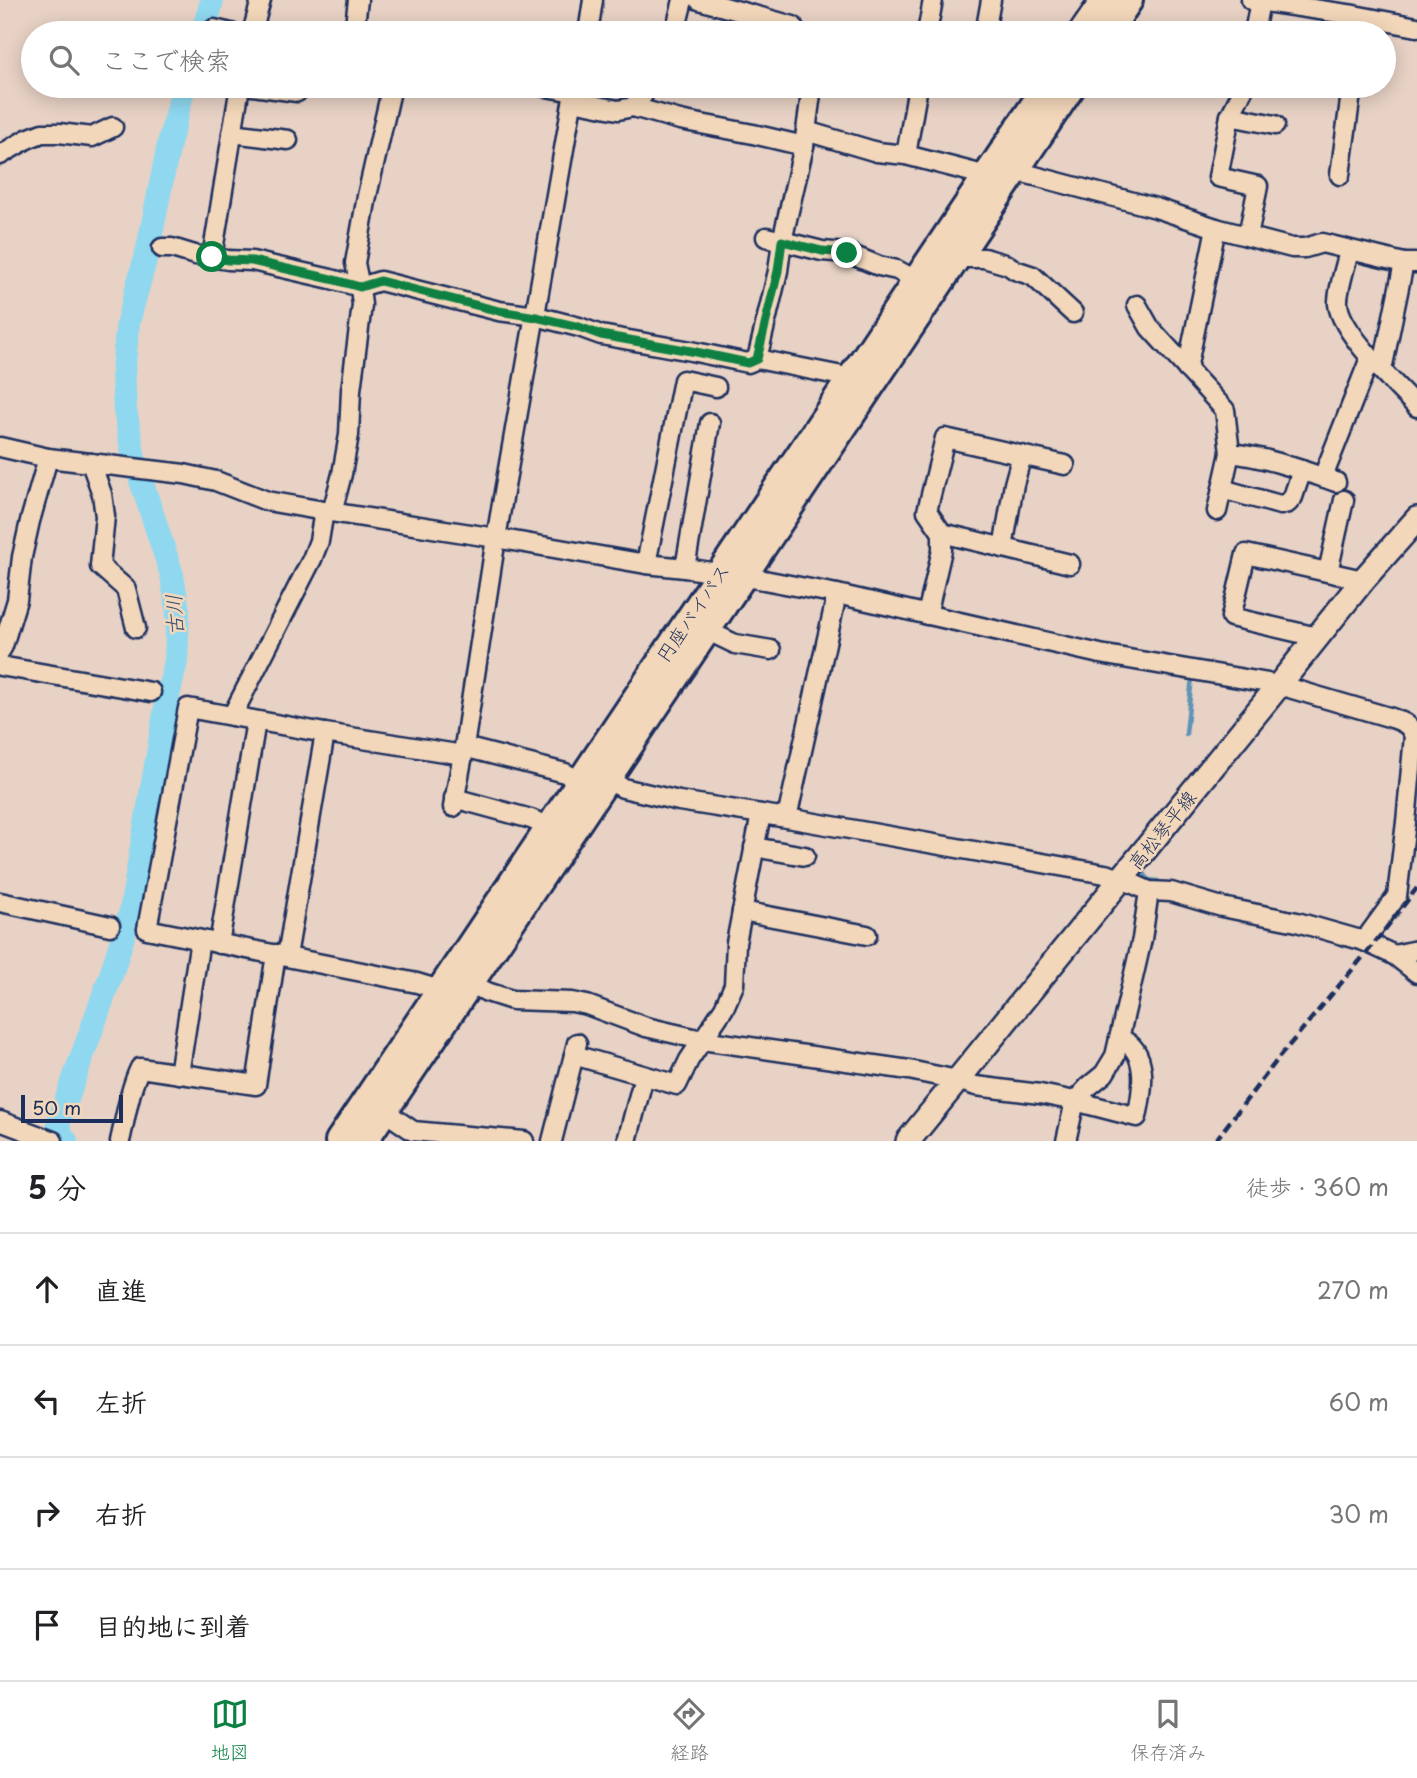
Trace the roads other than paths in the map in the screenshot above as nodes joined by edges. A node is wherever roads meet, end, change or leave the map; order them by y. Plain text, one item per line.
1 (261, 0) edge
2 (358, 0) edge
3 (593, 0) edge
4 (683, 0) edge
5 (699, 0) edge
6 (933, 0) edge
7 (992, 0) edge
8 (1105, 0) edge
9 (1129, 0) edge
10 (1263, 1) edge
11 (1358, 16) edge
12 (255, 21) edge
13 (355, 21) edge
14 (590, 21) edge
15 (678, 21) edge
16 (775, 21) edge
17 (929, 21) edge
18 (988, 21) edge
19 (1090, 21) edge
20 (1115, 21) edge
21 (1257, 21) edge
22 (1385, 21) edge
23 (1396, 23) edge
24 (1417, 27) edge
25 (238, 98) edge
26 (389, 98) edge
27 (573, 98) edge
28 (587, 98) edge
29 (641, 98) edge
30 (810, 98) edge
31 (916, 98) edge
32 (1039, 98) edge
33 (1064, 98) edge
34 (1239, 98) edge
35 (1350, 98) edge
36 (634, 107) junction
37 (1230, 116) junction
38 (1275, 125) dead end
39 (113, 127) dead end
40 (232, 133) junction
41 (805, 139) junction
42 (288, 140) dead end
43 (0, 155) edge
44 (906, 155) junction
45 (1016, 171) junction
46 (1340, 175) dead end
47 (987, 176) junction
48 (1216, 228) junction
49 (1248, 236) junction
50 (774, 239) junction
51 (162, 248) dead end
52 (1349, 251) junction
53 (212, 257) junction
54 (958, 258) junction
55 (1410, 263) edge
56 (917, 281) junction
57 (360, 287) junction
58 (1137, 305) dead end
59 (1073, 313) dead end
60 (536, 317) junction
61 (757, 359) junction
62 (1376, 364) junction
63 (1187, 369) junction
64 (852, 378) junction
65 (716, 387) dead end
66 (1417, 407) edge
67 (710, 423) dead end
68 (0, 447) edge
69 (1230, 453) junction
70 (1022, 455) junction
71 (48, 458) junction
72 (91, 463) junction
73 (1065, 465) dead end
74 (1302, 470) junction
75 (1222, 489) junction
76 (1344, 500) dead end
77 (1217, 511) dead end
78 (328, 512) junction
79 (1416, 522) edge
80 (943, 533) junction
81 (496, 538) junction
82 (1003, 548) junction
83 (1070, 564) dead end
84 (646, 565) junction
85 (685, 568) junction
86 (1328, 572) junction
87 (731, 575) junction
88 (1363, 580) junction
89 (837, 594) junction
90 (927, 615) junction
91 (136, 628) dead end
92 (706, 630) junction
93 (1317, 637) junction
94 (771, 650) dead end
95 (0, 652) edge
96 (0, 666) edge
97 (1279, 685) junction
98 (151, 692) dead end
99 (232, 716) junction
100 (256, 721) junction
101 (325, 733) junction
102 (463, 751) junction
103 (606, 779) junction
104 (580, 782) junction
105 (761, 814) junction
106 (787, 818) junction
107 (549, 827) junction
108 (754, 848) junction
109 (805, 856) dead end
110 (1122, 879) junction
111 (1149, 891) junction
112 (0, 902) edge
113 (742, 911) junction
114 (110, 926) dead end
115 (867, 935) dead end
116 (200, 940) junction
117 (1364, 941) junction
118 (219, 944) junction
119 (1417, 950) edge
120 (281, 955) junction
121 (1394, 955) junction
122 (1417, 973) edge
123 (470, 983) junction
124 (440, 990) junction
125 (1119, 1038) junction
126 (702, 1040) junction
127 (179, 1073) junction
128 (644, 1076) junction
129 (957, 1080) junction
130 (1075, 1101) junction
131 (384, 1111) junction
132 (0, 1121) edge
133 (54, 1141) edge
134 (120, 1141) edge
135 (339, 1141) edge
136 (364, 1141) edge
137 (524, 1141) edge
138 (552, 1141) edge
139 (627, 1141) edge
140 (908, 1141) edge
141 (1066, 1141) edge

1 - 12 street
2 - 13 street
3 - 14 street
4 - 15 street
5 - 16 street
6 - 17 street
7 - 18 street
8 - 19 highway
9 - 20 highway
10 - 11 street
10 - 21 street
11 - 22 street
23 - 24 street
25 - 40 street
26 - 57 street
27 - 60 street
28 - 36 street
29 - 36 street
30 - 41 street
31 - 44 street
32 - 47 highway, 円座バイパス
33 - 45 highway, 円座バイパス
34 - 37 street
35 - 46 street
36 - 41 street
37 - 38 street
37 - 49 street
39 - 43 street
40 - 42 street
40 - 53 street
41 - 44 street
41 - 50 street
44 - 47 street
45 - 48 street
45 - 54 highway, 円座バイパス
47 - 56 highway, 円座バイパス
48 - 49 street
48 - 63 street
49 - 52 street
50 - 56 street
50 - 61 street
51 - 53 street
52 - 55 street
52 - 62 street
53 - 57 street
54 - 59 street
54 - 87 highway, 円座バイパス
55 - 62 street
56 - 64 highway, 円座バイパス
57 - 60 street
57 - 78 street
58 - 63 street
60 - 61 street
60 - 81 street
61 - 64 street
62 - 66 street
62 - 74 street
63 - 69 street
64 - 87 highway, 円座バイパス
65 - 84 street
67 - 85 street
68 - 71 street
69 - 74 street
69 - 75 street
70 - 73 street
70 - 80 street
70 - 82 street
71 - 72 street
71 - 95 street
72 - 78 street
72 - 91 street
74 - 75 street
75 - 77 street
76 - 86 street
78 - 81 street
78 - 99 street
79 - 88 main road, 高松琴平線
80 - 82 street
80 - 90 street
81 - 84 street
81 - 102 street
82 - 83 street
84 - 85 street
85 - 87 street
86 - 88 street
86 - 93 street
87 - 89 street
87 - 92 highway, 円座バイパス
87 - 104 highway, 円座バイパス
88 - 93 main road, 高松琴平線
89 - 90 street
89 - 106 street
90 - 97 street
92 - 94 street
92 - 103 highway, 円座バイパス
93 - 97 main road, 高松琴平線
96 - 98 street
97 - 110 main road, 高松琴平線
97 - 117 street
99 - 100 street
99 - 116 street
100 - 101 street
100 - 118 street
101 - 102 street
101 - 120 street
102 - 104 street
102 - 107 street
103 - 104 highway
103 - 105 street
103 - 123 highway, 円座バイパス
104 - 107 highway, 円座バイパス
105 - 106 street
105 - 108 street
106 - 110 street
107 - 124 highway, 円座バイパス
108 - 109 street
108 - 113 street
110 - 111 street
110 - 129 main road, 高松琴平線
111 - 117 street
111 - 125 street
112 - 114 street
113 - 115 street
113 - 126 street
116 - 118 street
116 - 127 street
117 - 121 street
118 - 120 street
119 - 121 street
120 - 124 street
120 - 127 street
121 - 122 street
123 - 124 highway
123 - 126 street
123 - 131 highway, 円座バイパス
124 - 135 highway, 円座バイパス
125 - 130 street
125 - 130 street
126 - 128 street
126 - 129 street
127 - 134 street
128 - 138 street
128 - 139 street
129 - 130 street
129 - 140 main road, 高松琴平線
130 - 141 street
131 - 136 highway, 円座バイパス
131 - 137 street
132 - 133 street

